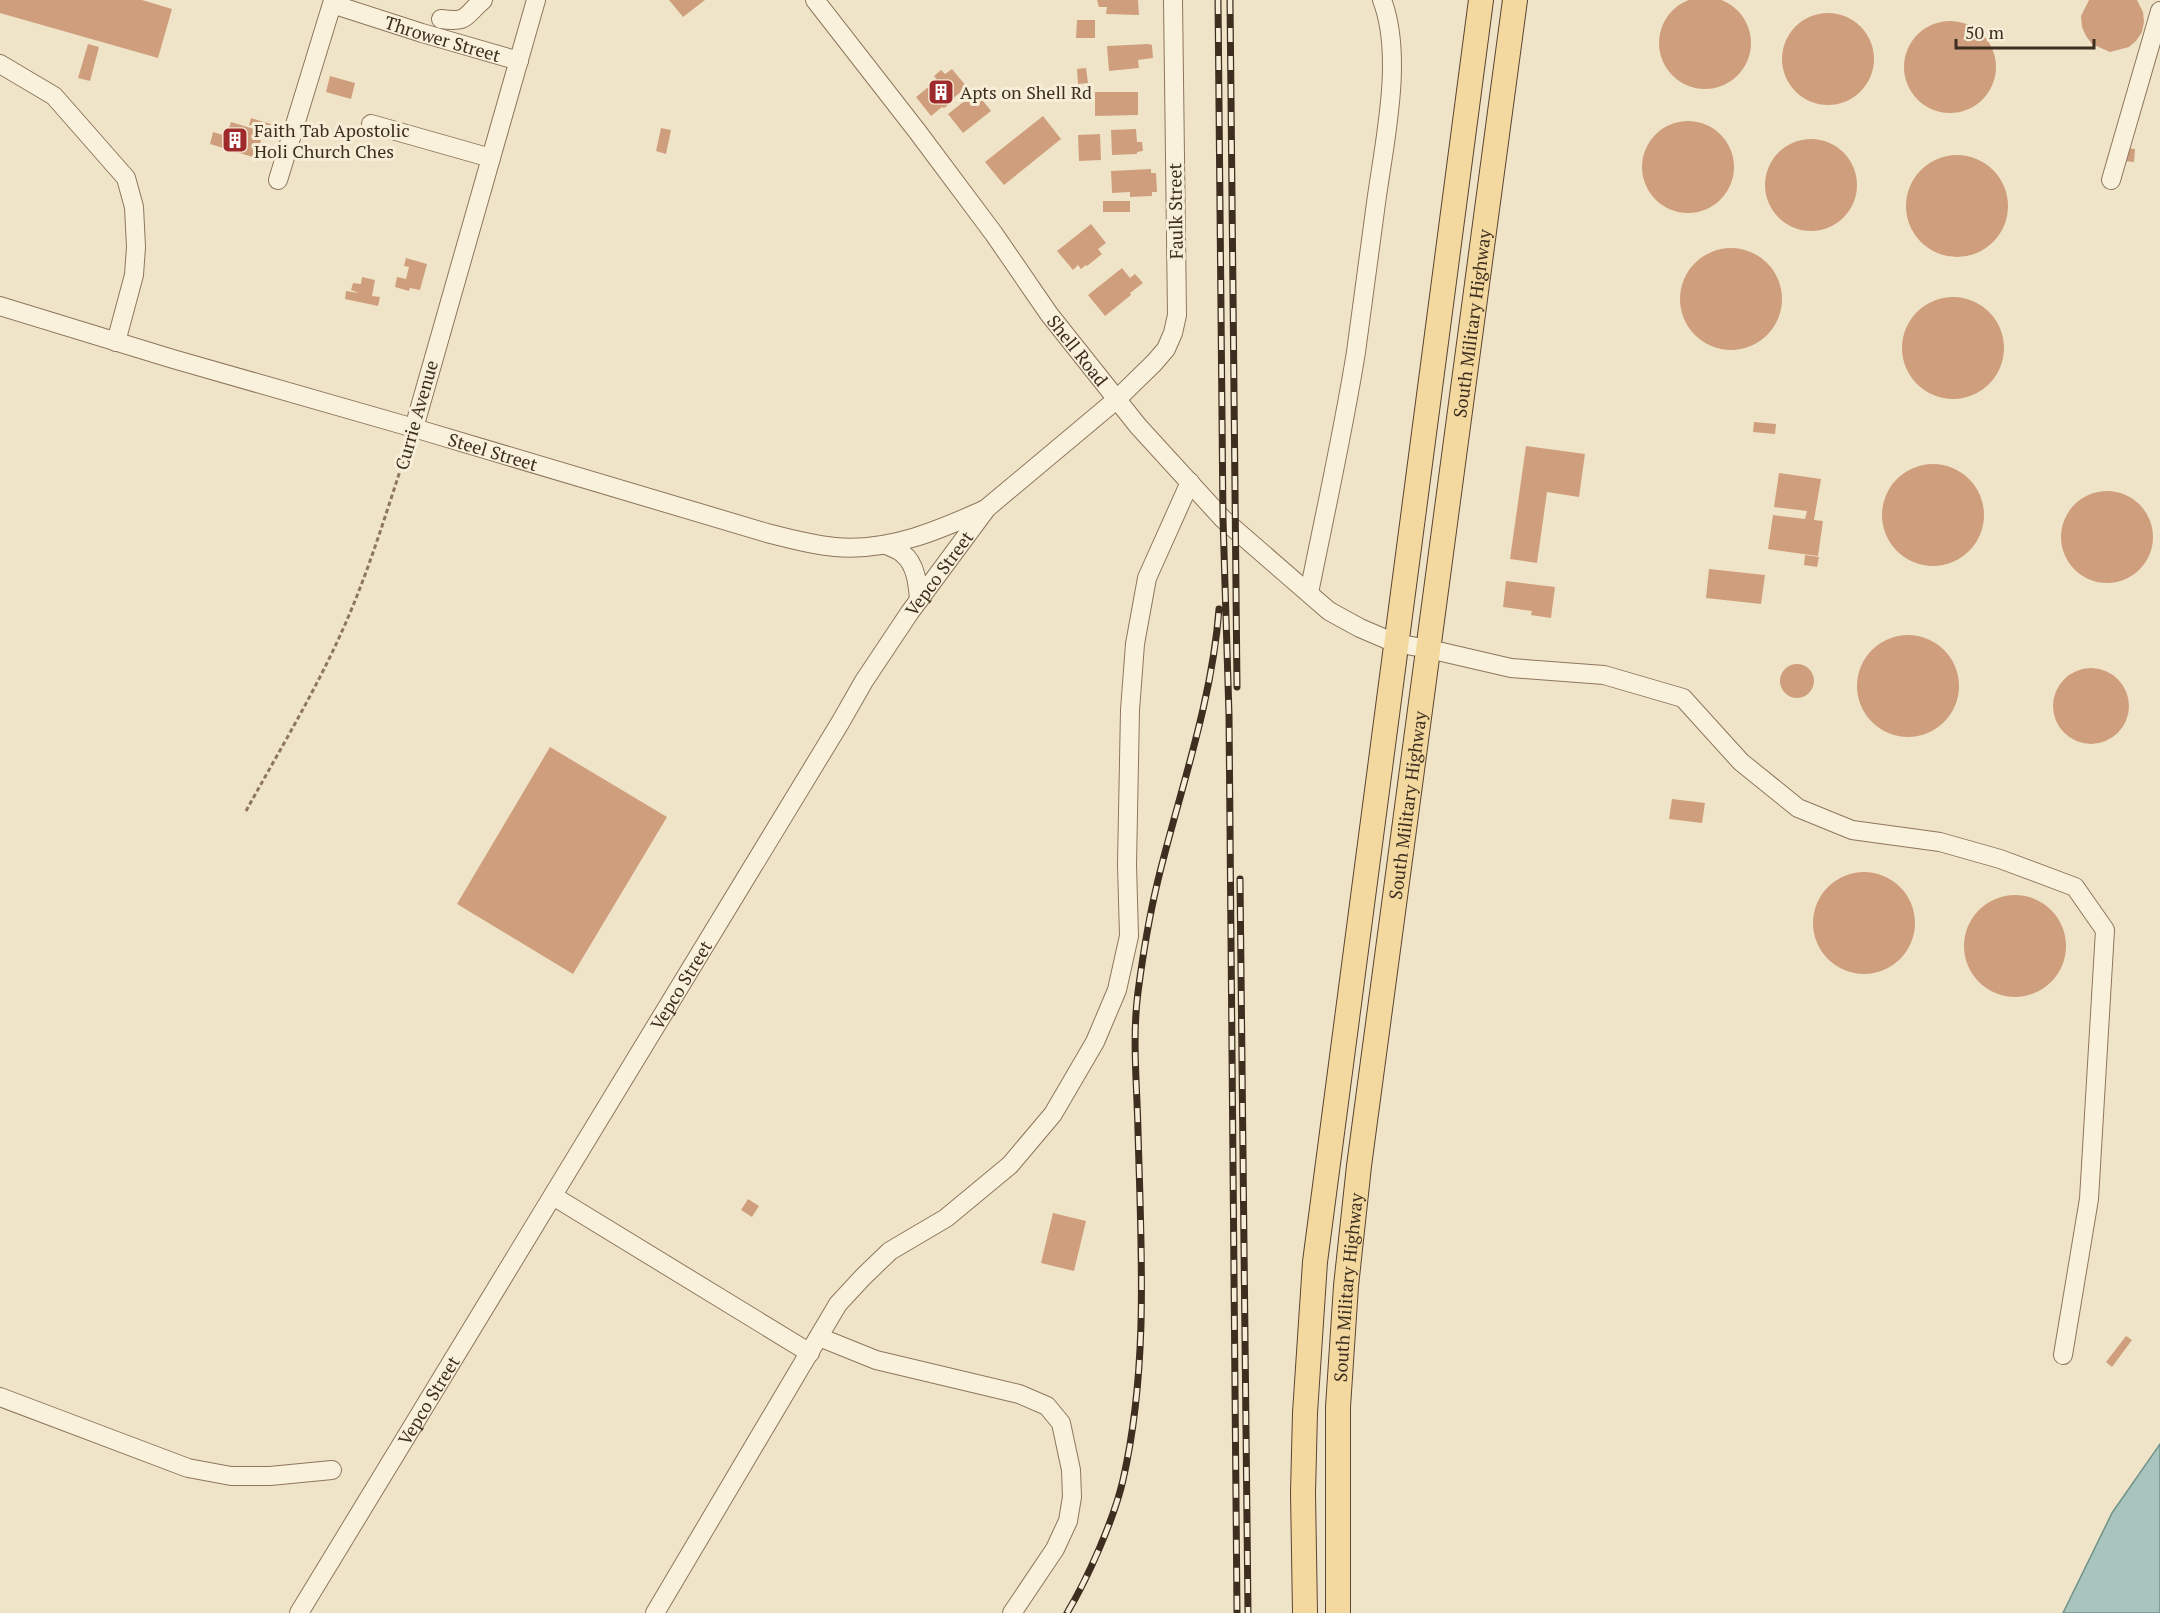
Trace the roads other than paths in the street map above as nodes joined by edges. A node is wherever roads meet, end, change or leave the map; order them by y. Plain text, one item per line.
1 (483, 0) edge
2 (536, 0) edge
3 (815, 0) edge
4 (1173, 0) edge
5 (1382, 0) edge
6 (1481, 0) edge
7 (1515, 0) edge
8 (2160, 11) edge
9 (441, 19) dead end
10 (519, 61) junction
11 (0, 64) edge
12 (371, 124) dead end
13 (491, 158) junction
14 (278, 180) dead end
15 (2110, 180) dead end
16 (0, 306) edge
17 (116, 342) junction
18 (1116, 400) junction
19 (414, 428) junction
20 (1190, 482) junction
21 (987, 508) junction
22 (886, 544) junction
23 (1309, 593) junction
24 (919, 600) junction
25 (1395, 643) junction
26 (1430, 649) junction
27 (553, 1196) junction
28 (814, 1345) junction
29 (2062, 1355) dead end
30 (0, 1397) edge
31 (332, 1470) dead end
32 (300, 1613) edge
33 (655, 1613) edge
34 (1012, 1613) edge
35 (1305, 1613) edge
36 (1338, 1613) edge

1 - 9 street
2 - 10 street, Currie Avenue
3 - 18 street, Shell Road
4 - 18 street, Faulk Street
5 - 23 street
6 - 25 main road, South Military Highway
7 - 26 main road, South Military Highway
8 - 15 street
10 - 13 street, Currie Avenue
10 - 14 street, Thrower Street
11 - 17 street
12 - 13 street
13 - 19 street, Currie Avenue
16 - 17 street, Steel Street
17 - 19 street, Steel Street
18 - 20 street, Shell Road
18 - 21 street, Vepco Street
19 - 22 street, Steel Street
20 - 23 street, Shell Road
20 - 28 street
21 - 22 street, Steel Street
21 - 24 street, Vepco Street
22 - 24 street
23 - 25 street, Shell Road
24 - 27 street, Vepco Street
25 - 26 street, Shell Road
25 - 35 main road, South Military Highway
26 - 29 street, Shell Road
26 - 36 main road, South Military Highway
27 - 28 street
27 - 32 street, Vepco Street
28 - 33 street
28 - 34 street
30 - 31 street

